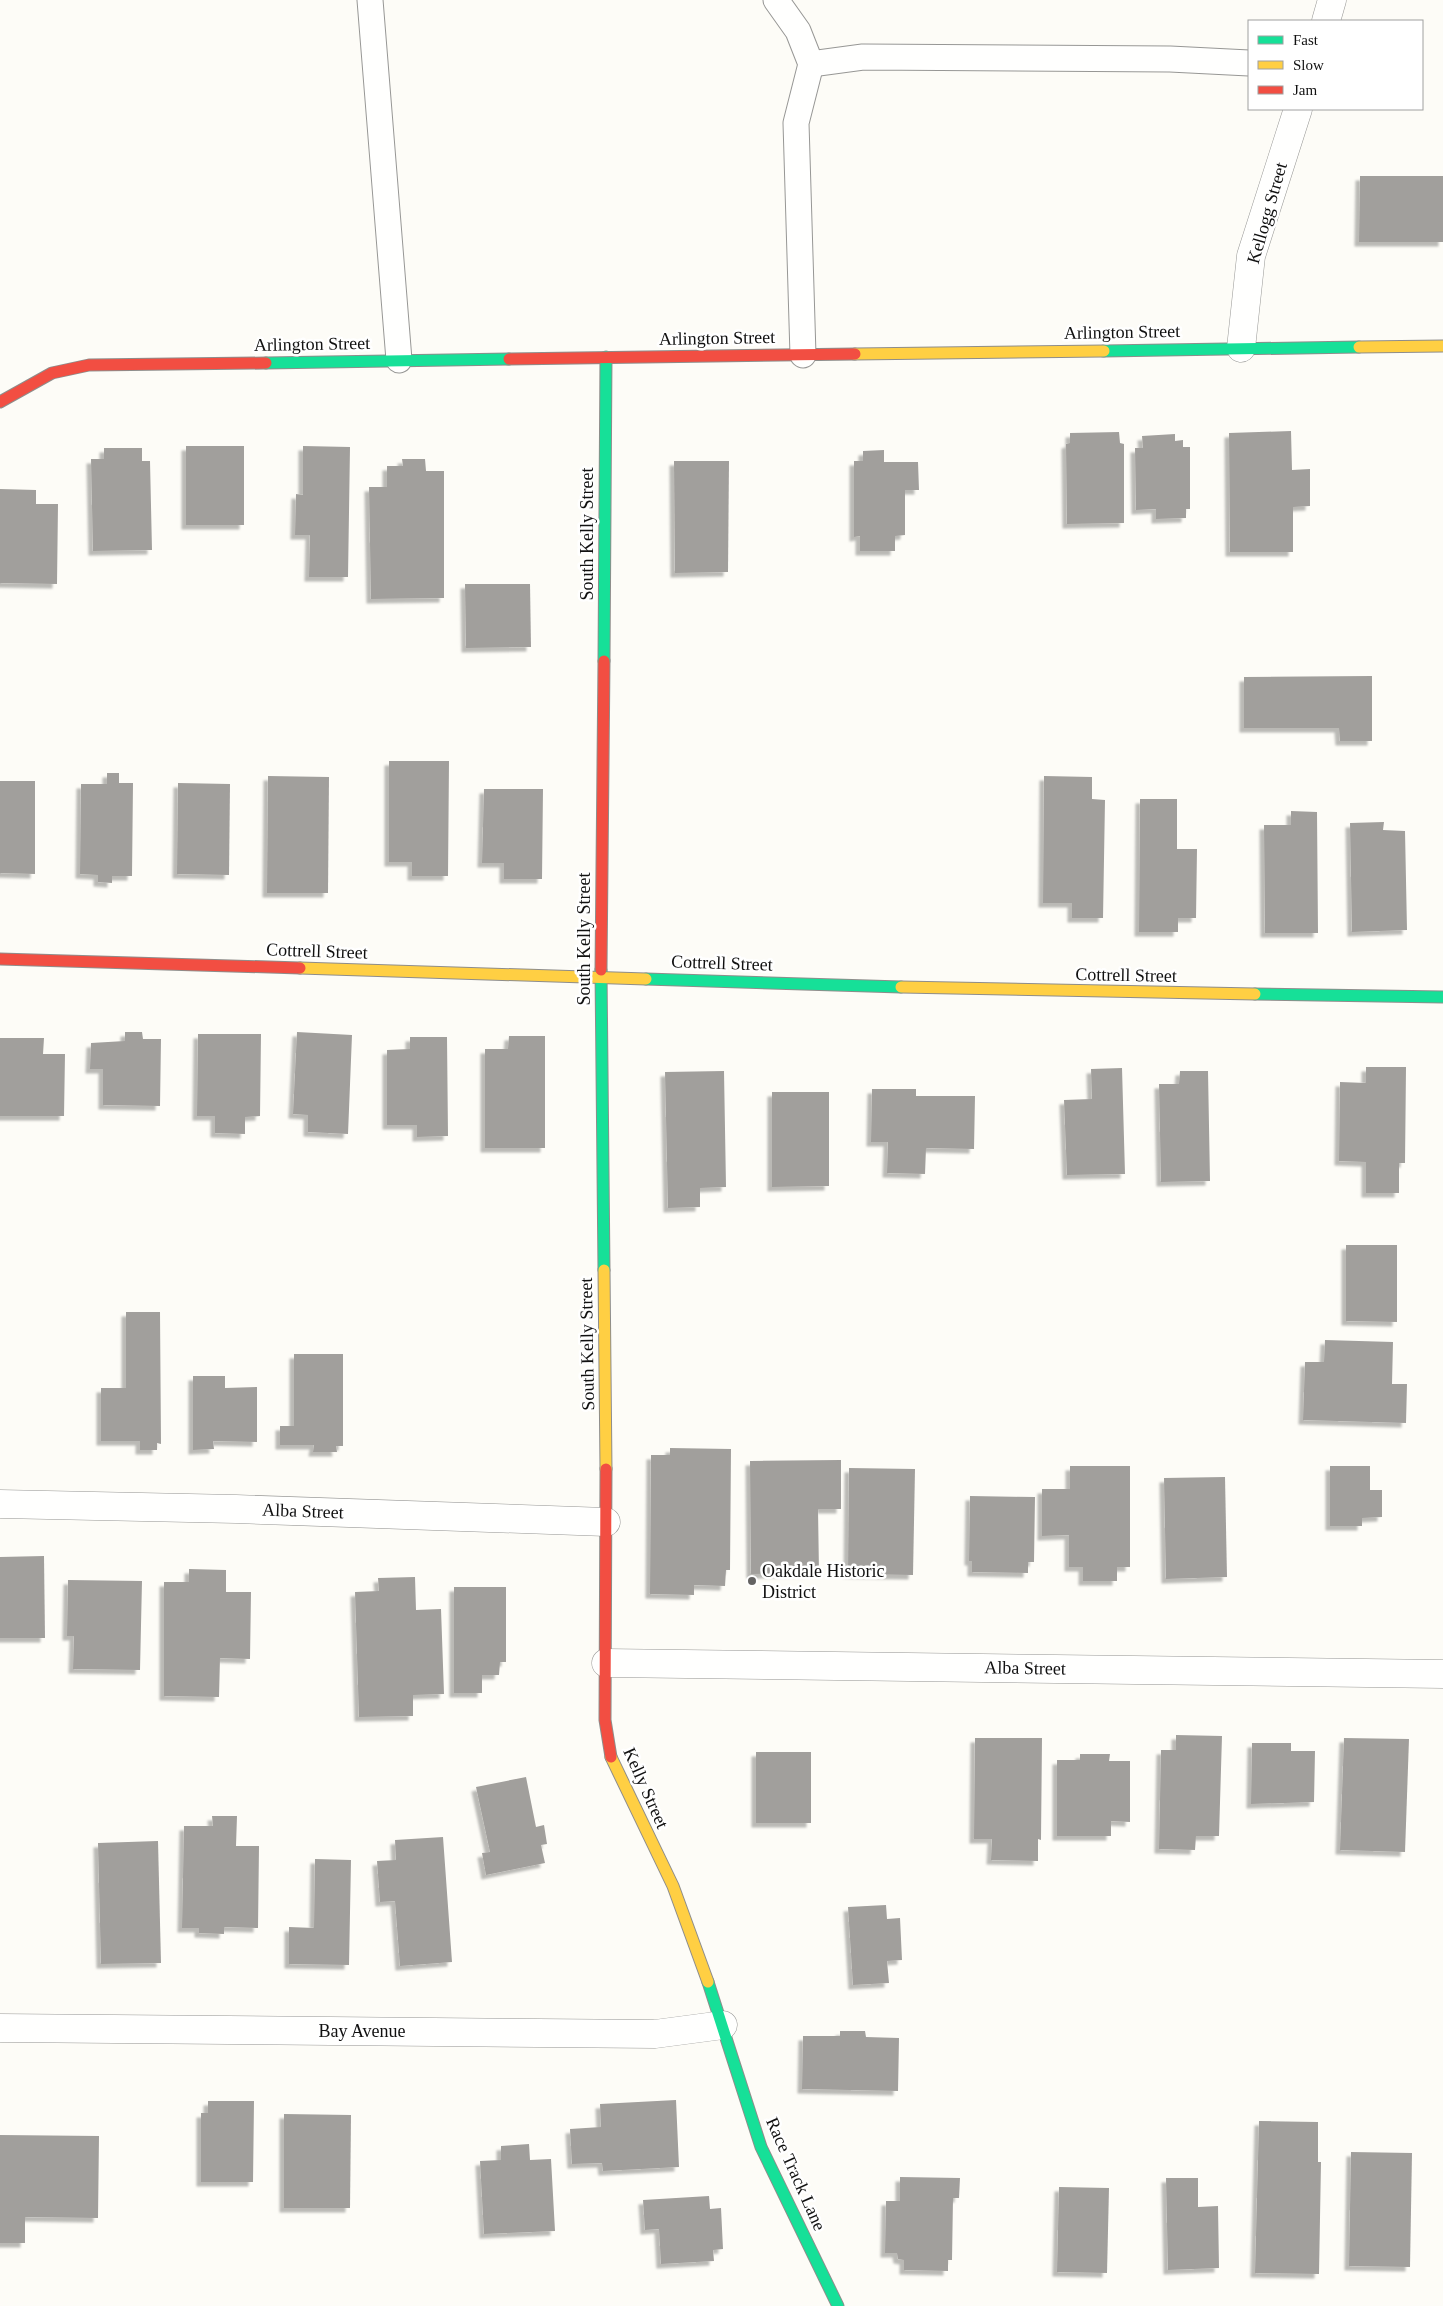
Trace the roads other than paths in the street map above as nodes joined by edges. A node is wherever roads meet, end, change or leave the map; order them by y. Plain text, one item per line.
1 (370, 0) edge
2 (776, 0) edge
3 (1332, 0) edge
4 (1326, 20) edge
5 (811, 64) junction
6 (1248, 64) edge
7 (1298, 110) edge
8 (1443, 346) edge
9 (1241, 348) junction
10 (803, 354) junction
11 (606, 357) junction
12 (399, 360) junction
13 (0, 402) edge
14 (0, 959) edge
15 (601, 976) junction
16 (1443, 996) edge
17 (0, 1504) edge
18 (606, 1522) junction
19 (606, 1662) junction
20 (1443, 1674) edge
21 (723, 2025) junction
22 (0, 2028) edge
23 (838, 2306) edge

1 - 12 lane
2 - 5 lane
3 - 4 street
5 - 6 lane
5 - 10 lane
7 - 9 street, Kellogg Street
8 - 9 street, Arlington Street
9 - 10 street, Arlington Street
10 - 11 street, Arlington Street
11 - 12 street, Arlington Street
11 - 15 street, South Kelly Street
12 - 13 street, Arlington Street
14 - 15 street, Cottrell Street
15 - 16 street, Cottrell Street
15 - 18 street, South Kelly Street
17 - 18 street, Alba Street
18 - 19 street, Kelly Street
19 - 20 street, Alba Street
19 - 21 street, Kelly Street
21 - 22 street, Bay Avenue
21 - 23 street, Race Track Lane

